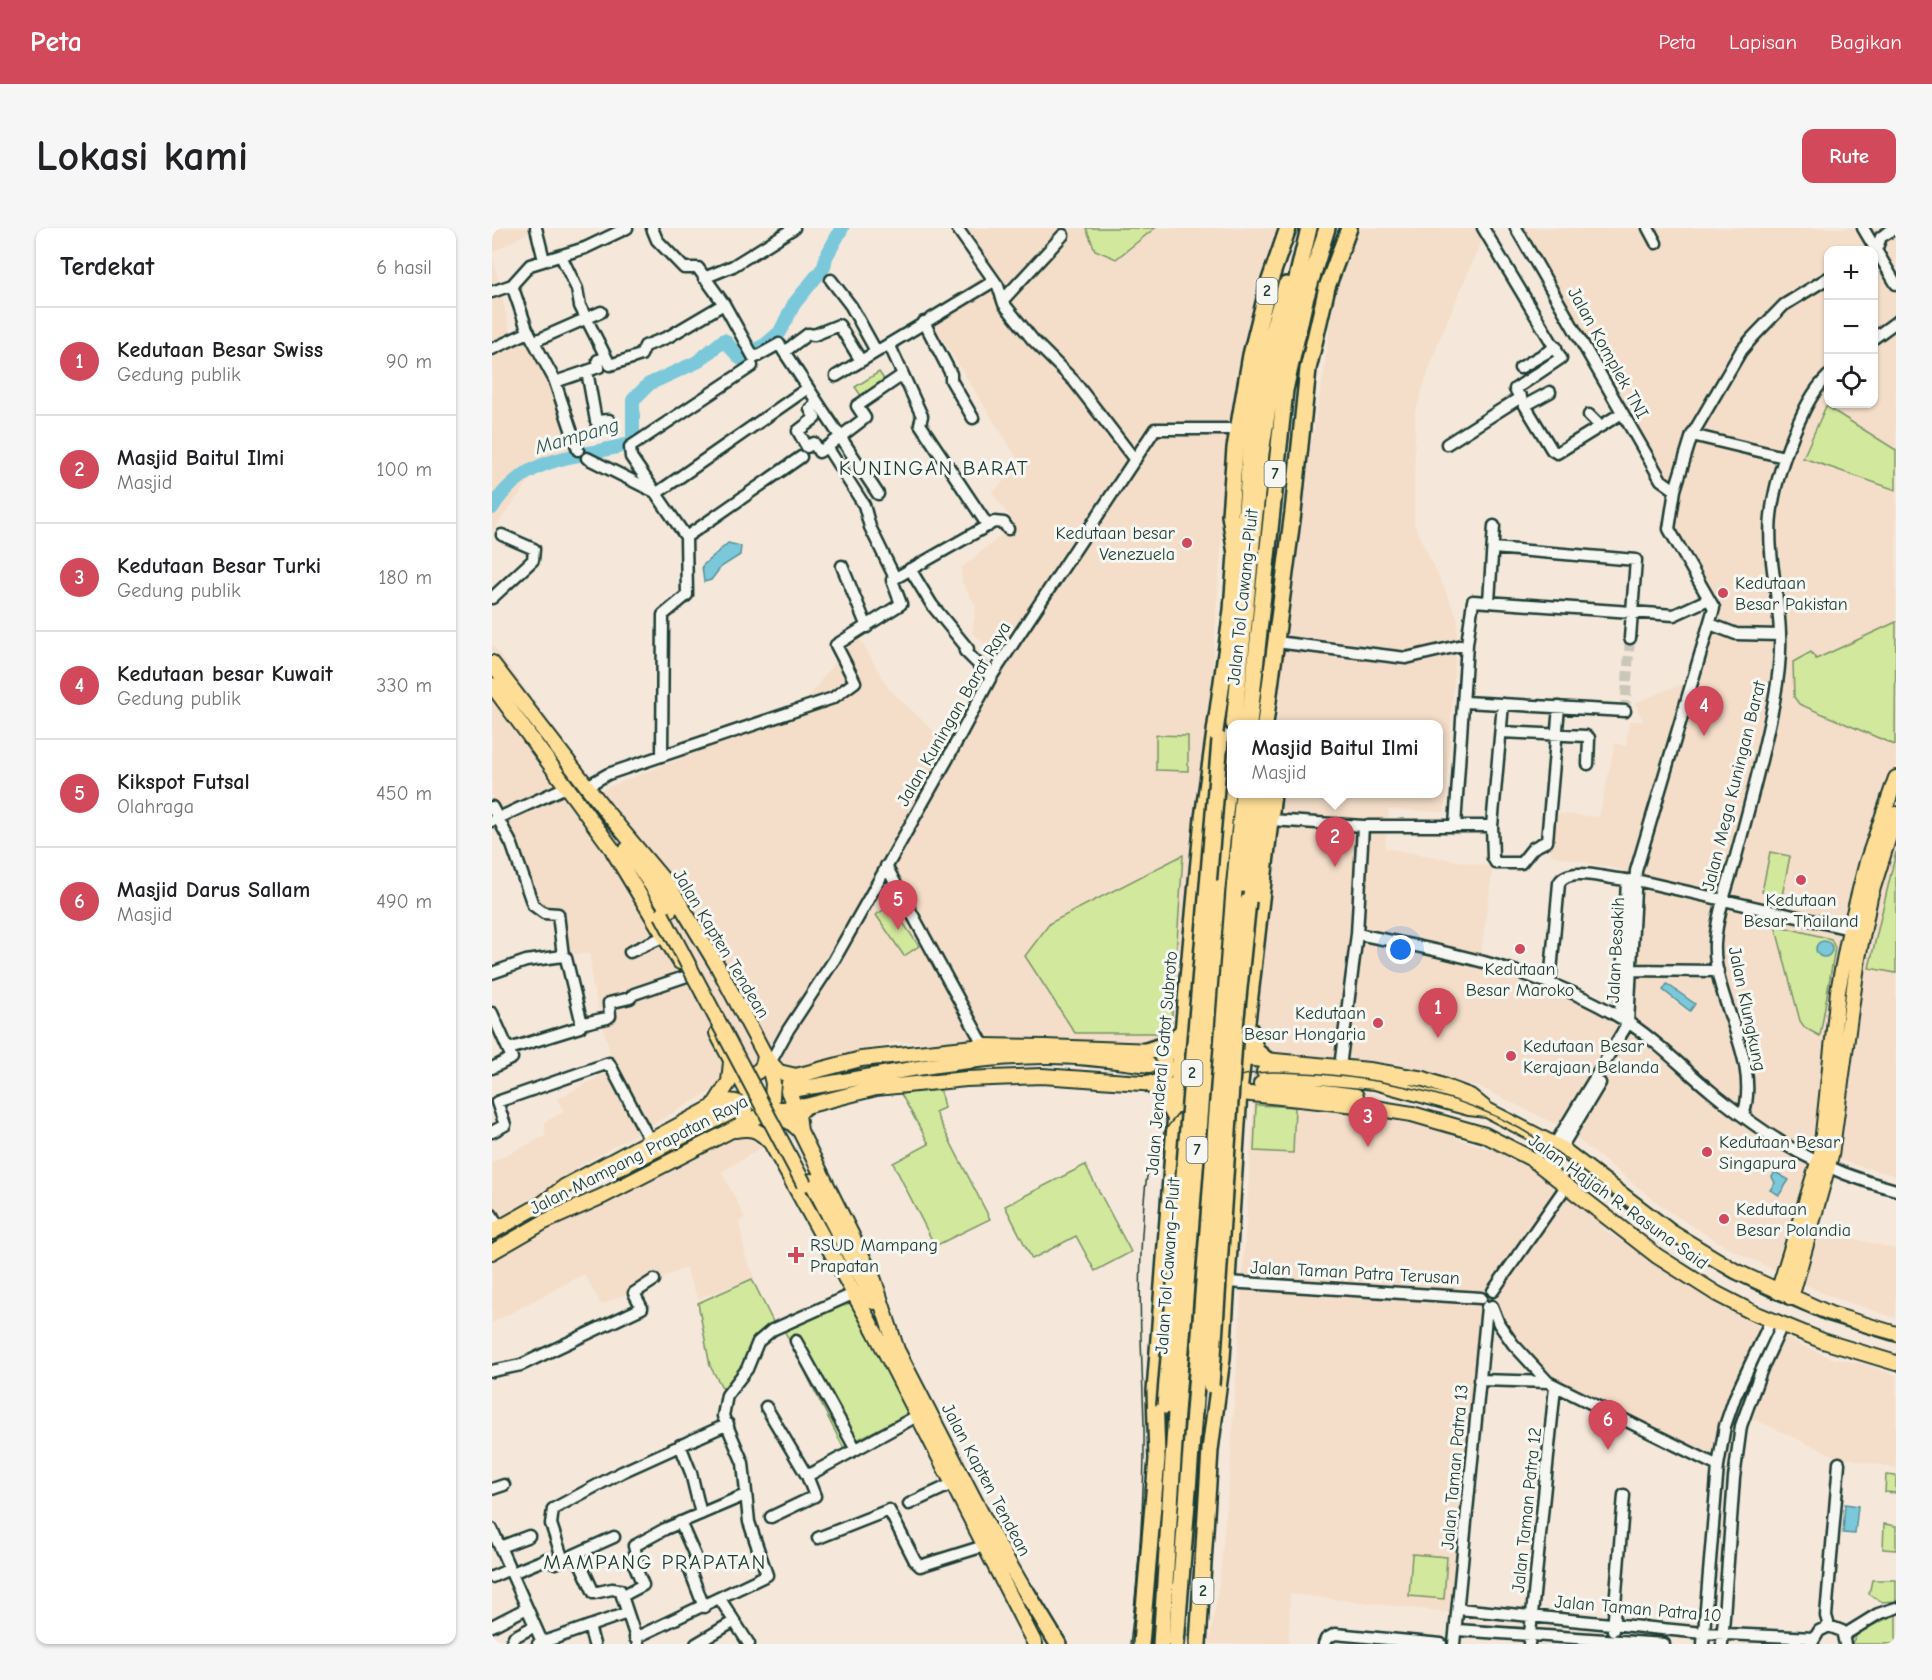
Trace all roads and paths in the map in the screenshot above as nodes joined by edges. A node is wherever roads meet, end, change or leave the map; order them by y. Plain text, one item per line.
1 (536, 228) edge
2 (627, 228) edge
3 (652, 228) edge
4 (794, 228) edge
5 (957, 228) edge
6 (1288, 228) edge
7 (1327, 228) edge
8 (1349, 228) edge
9 (1483, 228) edge
10 (1516, 228) edge
11 (1648, 228) edge
12 (1863, 228) edge
13 (1895, 228) edge
14 (1308, 230) edge
15 (1063, 235) dead end
16 (1656, 243) dead end
17 (1872, 246) edge
18 (1877, 246) edge
19 (561, 256) junction
20 (1878, 256) edge
21 (544, 260) junction
22 (704, 278) junction
23 (831, 280) dead end
24 (1824, 280) edge
25 (994, 281) junction
26 (1896, 284) edge
27 (512, 285) junction
28 (492, 292) edge
29 (1004, 300) junction
30 (724, 304) junction
31 (602, 312) dead end
32 (587, 319) junction
33 (924, 322) junction
34 (1896, 322) edge
35 (1878, 335) edge
36 (532, 336) junction
37 (889, 344) junction
38 (1556, 347) junction
39 (492, 349) edge
40 (876, 351) junction
41 (784, 352) junction
42 (752, 357) junction
43 (598, 360) dead end
44 (861, 361) junction
45 (1520, 368) dead end
46 (587, 371) junction
47 (836, 376) dead end
48 (902, 376) junction
49 (1824, 380) edge
50 (555, 382) junction
51 (811, 390) junction
52 (1550, 392) dead end
53 (1524, 401) junction
54 (818, 403) junction
55 (1622, 413) junction
56 (1589, 415) dead end
57 (973, 418) dead end
58 (609, 420) dead end
59 (1600, 426) junction
60 (1237, 429) junction
61 (1692, 435) junction
62 (840, 437) junction
63 (1447, 444) dead end
64 (827, 447) junction
65 (578, 450) dead end
66 (801, 456) dead end
67 (1784, 457) junction
68 (587, 458) dead end
69 (1135, 460) junction
70 (1675, 490) junction
71 (657, 494) junction
72 (878, 494) dead end
73 (988, 526) junction
74 (1494, 526) dead end
75 (1008, 529) dead end
76 (502, 535) dead end
77 (686, 537) junction
78 (1492, 548) junction
79 (1236, 554) junction
80 (842, 566) dead end
81 (910, 569) junction
82 (895, 578) junction
83 (492, 598) edge
84 (1708, 598) junction
85 (1489, 601) junction
86 (1632, 613) junction
87 (1710, 624) junction
88 (867, 627) junction
89 (1780, 635) junction
90 (1630, 638) tunnel mouth
91 (1276, 642) junction
92 (1467, 644) junction
93 (492, 663) edge
94 (1224, 672) junction
95 (991, 677) junction
96 (1272, 679) junction
97 (492, 685) edge
98 (1465, 702) junction
99 (1503, 704) junction
100 (1559, 707) junction
101 (1625, 711) dead end
102 (1234, 720) edge
103 (1249, 720) edge
104 (1266, 720) edge
105 (1275, 720) edge
106 (1501, 732) junction
107 (1557, 734) junction
108 (1226, 743) edge
109 (662, 756) junction
110 (1588, 764) dead end
111 (1896, 778) edge
112 (587, 786) junction
113 (566, 787) junction
114 (1243, 798) edge
115 (1258, 798) edge
116 (1273, 798) edge
117 (492, 807) edge
118 (1896, 814) edge
119 (609, 815) junction
120 (495, 820) edge
121 (1271, 820) junction
122 (1363, 826) junction
123 (1455, 826) junction
124 (1492, 826) junction
125 (613, 851) junction
126 (886, 866) junction
127 (1634, 880) junction
128 (1721, 905) junction
129 (1195, 906) junction
130 (665, 913) junction
131 (1260, 916) junction
132 (1849, 932) junction
133 (1358, 934) junction
134 (665, 936) junction
135 (1192, 947) junction
136 (630, 952) dead end
137 (563, 956) junction
138 (1255, 958) junction
139 (1627, 970) junction
140 (1718, 971) junction
141 (492, 973) edge
142 (687, 976) junction
143 (1536, 980) junction
144 (1550, 983) junction
145 (492, 1013) edge
146 (1248, 1022) junction
147 (580, 1025) junction
148 (1626, 1025) junction
149 (1183, 1030) junction
150 (984, 1046) junction
151 (1000, 1047) junction
152 (509, 1049) junction
153 (1181, 1052) junction
154 (1159, 1053) junction
155 (1206, 1055) junction
156 (767, 1059) junction
157 (734, 1066) junction
158 (1340, 1067) junction
159 (492, 1068) edge
160 (1147, 1072) junction
161 (1255, 1075) junction
162 (1178, 1086) junction
163 (800, 1094) junction
164 (713, 1107) junction
165 (763, 1109) junction
166 (1488, 1110) junction
167 (1743, 1116) junction
168 (1176, 1119) junction
169 (736, 1121) junction
170 (492, 1131) edge
171 (800, 1131) junction
172 (771, 1136) junction
173 (650, 1141) junction
174 (1558, 1146) junction
175 (1823, 1166) junction
176 (808, 1182) junction
177 (1567, 1185) junction
178 (1896, 1190) edge
179 (542, 1204) junction
180 (492, 1215) edge
181 (1168, 1223) junction
182 (495, 1230) edge
183 (1230, 1234) junction
184 (492, 1252) edge
185 (654, 1280) dead end
186 (1227, 1282) junction
187 (853, 1294) junction
188 (1785, 1295) junction
189 (1487, 1304) junction
190 (1776, 1322) junction
191 (875, 1332) junction
192 (891, 1333) junction
193 (1896, 1334) edge
194 (796, 1341) dead end
195 (1896, 1363) edge
196 (492, 1371) edge
197 (1479, 1380) junction
198 (1552, 1385) junction
199 (766, 1407) dead end
200 (1171, 1410) junction
201 (917, 1416) junction
202 (728, 1424) junction
203 (1212, 1427) junction
204 (680, 1444) junction
205 (855, 1449) junction
206 (1156, 1460) junction
207 (1839, 1463) dead end
208 (1718, 1466) junction
209 (807, 1476) junction
210 (952, 1484) junction
211 (504, 1485) dead end
212 (492, 1489) edge
213 (745, 1495) junction
214 (1624, 1496) dead end
215 (909, 1504) dead end
216 (701, 1514) junction
217 (771, 1516) dead end
218 (680, 1522) junction
219 (492, 1529) edge
220 (529, 1536) dead end
221 (614, 1537) dead end
222 (818, 1538) dead end
223 (497, 1545) edge
224 (984, 1546) junction
225 (576, 1554) junction
226 (563, 1560) junction
227 (511, 1571) junction
228 (492, 1577) edge
229 (1027, 1593) junction
230 (622, 1596) junction
231 (720, 1599) junction
232 (704, 1607) junction
233 (527, 1608) junction
234 (1896, 1608) edge
235 (1459, 1609) junction
236 (627, 1613) junction
237 (1532, 1616) junction
238 (734, 1622) junction
239 (1614, 1625) junction
240 (492, 1626) edge
241 (535, 1626) junction
242 (589, 1626) junction
243 (1829, 1626) junction
244 (1457, 1630) junction
245 (1703, 1639) edge
246 (1722, 1639) edge
247 (1845, 1639) edge
248 (1140, 1640) edge
249 (1326, 1640) edge
250 (1529, 1640) edge
251 (636, 1641) edge
252 (1813, 1641) edge
253 (1612, 1642) edge
254 (541, 1643) edge
255 (511, 1644) edge
256 (594, 1644) edge
257 (696, 1644) edge
258 (749, 1644) edge
259 (1035, 1644) edge
260 (1051, 1644) edge
261 (1058, 1644) edge
262 (1161, 1644) edge
263 (1176, 1644) edge
264 (1198, 1644) edge
265 (1441, 1644) edge
266 (1454, 1644) edge
267 (1664, 1644) edge

1 - 21 street
2 - 19 street
3 - 22 street
4 - 22 street
5 - 25 street
6 - 60 highway, Jalan Jenderal Gatot Subroto / 2
7 - 103 highway, Jalan Tol Cawang–Pluit / 7
8 - 91 highway
9 - 38 street
10 - 55 street, Jalan Komplek TNI
11 - 16 street
12 - 17 street
13 - 18 street
14 - 79 highway
14 - 102 highway, Jalan Tol Cawang–Pluit / 7
15 - 29 street
19 - 21 street
19 - 32 street
20 - 26 street
21 - 27 street
22 - 30 street
23 - 40 street
24 - 61 street
25 - 29 street
25 - 33 street
27 - 28 street
27 - 36 street
29 - 69 street
30 - 32 street
30 - 42 street
31 - 32 street
32 - 36 street
33 - 37 street
33 - 57 street
34 - 35 street
36 - 39 street
36 - 50 street
37 - 40 street
37 - 48 street
38 - 45 street
38 - 53 street
40 - 44 street
41 - 42 street
41 - 44 street
41 - 51 street
42 - 71 street
43 - 46 street
44 - 47 street
46 - 50 street
46 - 58 street
48 - 62 street
48 - 73 street
49 - 67 street, Jalan Mega Kuningan Barat
50 - 65 street
51 - 54 street
51 - 71 street
52 - 53 street
53 - 59 street
53 - 63 street
54 - 62 street
54 - 64 street
55 - 59 street
55 - 70 street, Jalan Komplek TNI
56 - 59 street
60 - 69 street, Jalan Kuningan Barat Raya
60 - 79 highway, Jalan Jenderal Gatot Subroto / 2
61 - 67 street
61 - 70 street
62 - 64 street
62 - 72 street
64 - 82 street
66 - 77 street
67 - 89 street, Jalan Mega Kuningan Barat
68 - 71 street
69 - 95 street, Jalan Kuningan Barat Raya
70 - 84 street
71 - 77 street
73 - 75 street
73 - 81 street
74 - 78 street
76 - 83 street
77 - 109 street
78 - 85 street
78 - 86 street
79 - 94 highway, Jalan Jenderal Gatot Subroto / 2
80 - 88 street
81 - 82 street
81 - 95 street
82 - 88 street
84 - 86 street
84 - 87 street
85 - 86 street
85 - 92 street
86 - 90 street
87 - 89 street
87 - 127 street, Jalan Besakih
88 - 109 street
89 - 128 street, Jalan Mega Kuningan Barat
91 - 92 street
91 - 96 highway
92 - 98 street
93 - 112 main road, Jalan Kapten Tendean
94 - 108 highway, Jalan Jenderal Gatot Subroto / 2
94 - 129 highway, Jalan Jenderal Gatot Subroto / 2
95 - 126 street, Jalan Kuningan Barat Raya
96 - 104 highway
96 - 105 highway
97 - 113 main road, Jalan Kapten Tendean
98 - 99 street
98 - 123 street
99 - 100 street
99 - 106 street
100 - 101 street
100 - 107 street
106 - 107 street
106 - 124 street
107 - 110 street
107 - 124 street
108 - 200 highway, Jalan Jenderal Gatot Subroto / 2, bridge
108 - 200 highway, Jalan Tol Cawang–Pluit / 7, bridge
109 - 112 street
111 - 132 main road
112 - 119 main road, Jalan Kapten Tendean
113 - 120 street
113 - 125 main road, Jalan Kapten Tendean
114 - 263 highway, Jalan Tol Cawang–Pluit / 7, bridge
115 - 203 highway, 2, bridge
116 - 121 highway, 2
117 - 120 street
118 - 175 main road
119 - 130 main road, Jalan Kapten Tendean
119 - 156 main road, Jalan Kapten Tendean
120 - 137 street
121 - 122 street
121 - 131 highway, 2
122 - 123 street
122 - 133 street
123 - 124 street
125 - 130 main road, Jalan Kapten Tendean
125 - 134 main road, Jalan Kapten Tendean
126 - 150 street
126 - 156 street, Jalan Kuningan Barat Raya
127 - 128 street
127 - 139 street, Jalan Besakih
127 - 144 street
128 - 132 street
128 - 140 street, Jalan Klungkung
129 - 131 highway
129 - 135 highway, Jalan Jenderal Gatot Subroto / 2
130 - 176 main road, Jalan Kapten Tendean, bridge
131 - 138 highway, 2
132 - 175 main road
133 - 143 street
133 - 158 street
134 - 136 street
134 - 142 main road, Jalan Kapten Tendean
135 - 138 highway
135 - 149 highway, Jalan Jenderal Gatot Subroto / 2
137 - 141 street
137 - 147 street
138 - 146 highway, 2
138 - 155 highway
139 - 140 street
139 - 148 street, Jalan Besakih
140 - 167 street, Jalan Klungkung
142 - 147 street
142 - 157 main road, Jalan Kapten Tendean
143 - 144 street
143 - 148 street
144 - 148 street
145 - 152 street
146 - 161 highway, 2
146 - 161 highway
147 - 152 street
148 - 167 street
148 - 174 street, Jalan Besakih
149 - 153 highway, Jalan Jenderal Gatot Subroto / 2
149 - 160 highway
150 - 151 main road
150 - 163 main road
151 - 160 main road
151 - 163 main road
152 - 159 street
153 - 154 main road
153 - 155 main road
153 - 162 highway, Jalan Jenderal Gatot Subroto / 2
154 - 160 main road
154 - 160 main road
155 - 161 main road
156 - 157 main road
156 - 163 main road
156 - 165 main road, Jalan Kapten Tendean
157 - 164 main road, Jalan Mampang Prapatan Raya
157 - 165 main road, Jalan Kapten Tendean
158 - 161 main road, Jalan Hajjah R. Rasuna Said
158 - 166 main road, Jalan Hajjah R. Rasuna Said
160 - 162 main road
160 - 163 main road
160 - 163 main road
160 - 168 highway
161 - 162 main road
161 - 166 main road
161 - 177 main road, Jalan Hajjah R. Rasuna Said
161 - 183 highway, 2
162 - 168 highway, Jalan Jenderal Gatot Subroto / 2
163 - 165 main road
163 - 171 main road
164 - 169 main road
164 - 173 main road, Jalan Mampang Prapatan Raya
165 - 169 main road, Jalan Mampang Prapatan Raya
165 - 172 main road, Jalan Kapten Tendean
166 - 174 main road, Jalan Hajjah R. Rasuna Said
167 - 175 street
168 - 181 highway, Jalan Jenderal Gatot Subroto / 2
169 - 172 main road
169 - 179 main road
169 - 184 main road, Jalan Mampang Prapatan Raya
170 - 173 street
171 - 172 main road
171 - 192 main road, Jalan Kapten Tendean
172 - 187 main road, Jalan Kapten Tendean
173 - 179 main road, Jalan Mampang Prapatan Raya
174 - 188 main road, Jalan Hajjah R. Rasuna Said
175 - 178 street
175 - 188 main road
176 - 191 main road, Jalan Kapten Tendean
176 - 192 main road, Jalan Kapten Tendean
177 - 189 street
177 - 190 main road, Jalan Hajjah R. Rasuna Said
179 - 182 main road, Jalan Mampang Prapatan Raya
180 - 182 street
181 - 183 highway
181 - 206 highway, Jalan Jenderal Gatot Subroto / 2
183 - 186 highway, 2
185 - 196 street
186 - 189 street, Jalan Taman Patra Terusan
186 - 203 highway, 2
187 - 191 main road, Jalan Kapten Tendean
187 - 202 street
188 - 193 main road, Jalan Hajjah R. Rasuna Said
189 - 197 street, Jalan Taman Patra 13
189 - 198 street
190 - 195 main road, Jalan Hajjah R. Rasuna Said
190 - 208 street
190 - 246 street
191 - 201 main road, Jalan Kapten Tendean
192 - 229 main road, Jalan Kapten Tendean
194 - 205 street
197 - 198 street
197 - 235 street, Jalan Taman Patra 13
198 - 208 street
198 - 237 street, Jalan Taman Patra 12
199 - 209 street
200 - 206 highway, Jalan Jenderal Gatot Subroto / 2
200 - 262 highway, Jalan Tol Cawang–Pluit / 7
201 - 205 street
201 - 210 main road, Jalan Kapten Tendean
202 - 204 street
202 - 213 street
203 - 264 highway, 2
204 - 216 street
204 - 226 street
205 - 209 street
206 - 248 highway, Jalan Jenderal Gatot Subroto / 2
207 - 243 street
208 - 245 street
209 - 217 street
210 - 215 street
210 - 224 main road, Jalan Kapten Tendean
211 - 212 street
213 - 216 street
213 - 231 street
214 - 239 street
216 - 218 street
218 - 230 street
218 - 232 street
219 - 223 street
220 - 223 street
221 - 225 street
222 - 224 street
223 - 227 street
224 - 259 main road, Jalan Kapten Tendean
225 - 226 street
225 - 230 street
226 - 227 street
227 - 228 street
227 - 233 street
229 - 260 main road, Jalan Kapten Tendean
229 - 261 highway
230 - 236 street
231 - 232 street
231 - 238 street
232 - 251 street
233 - 240 street
233 - 241 street
234 - 247 street
235 - 237 street, Jalan Taman Patra 10
235 - 244 street, Jalan Taman Patra 13
236 - 242 street
236 - 251 street
237 - 239 street, Jalan Taman Patra 10
237 - 250 street, Jalan Taman Patra 12
238 - 257 street
238 - 258 street
239 - 245 street, Jalan Taman Patra 10
239 - 253 street
241 - 254 street
241 - 255 street
242 - 254 street
242 - 256 street
243 - 247 street
243 - 252 street
244 - 250 street, Jalan Taman Patra 10
244 - 266 street, Jalan Taman Patra 13
245 - 246 street, Jalan Taman Patra 10
246 - 252 street, Jalan Taman Patra 10
249 - 265 street
250 - 253 street, Jalan Taman Patra 10
253 - 267 street, Jalan Taman Patra 10

